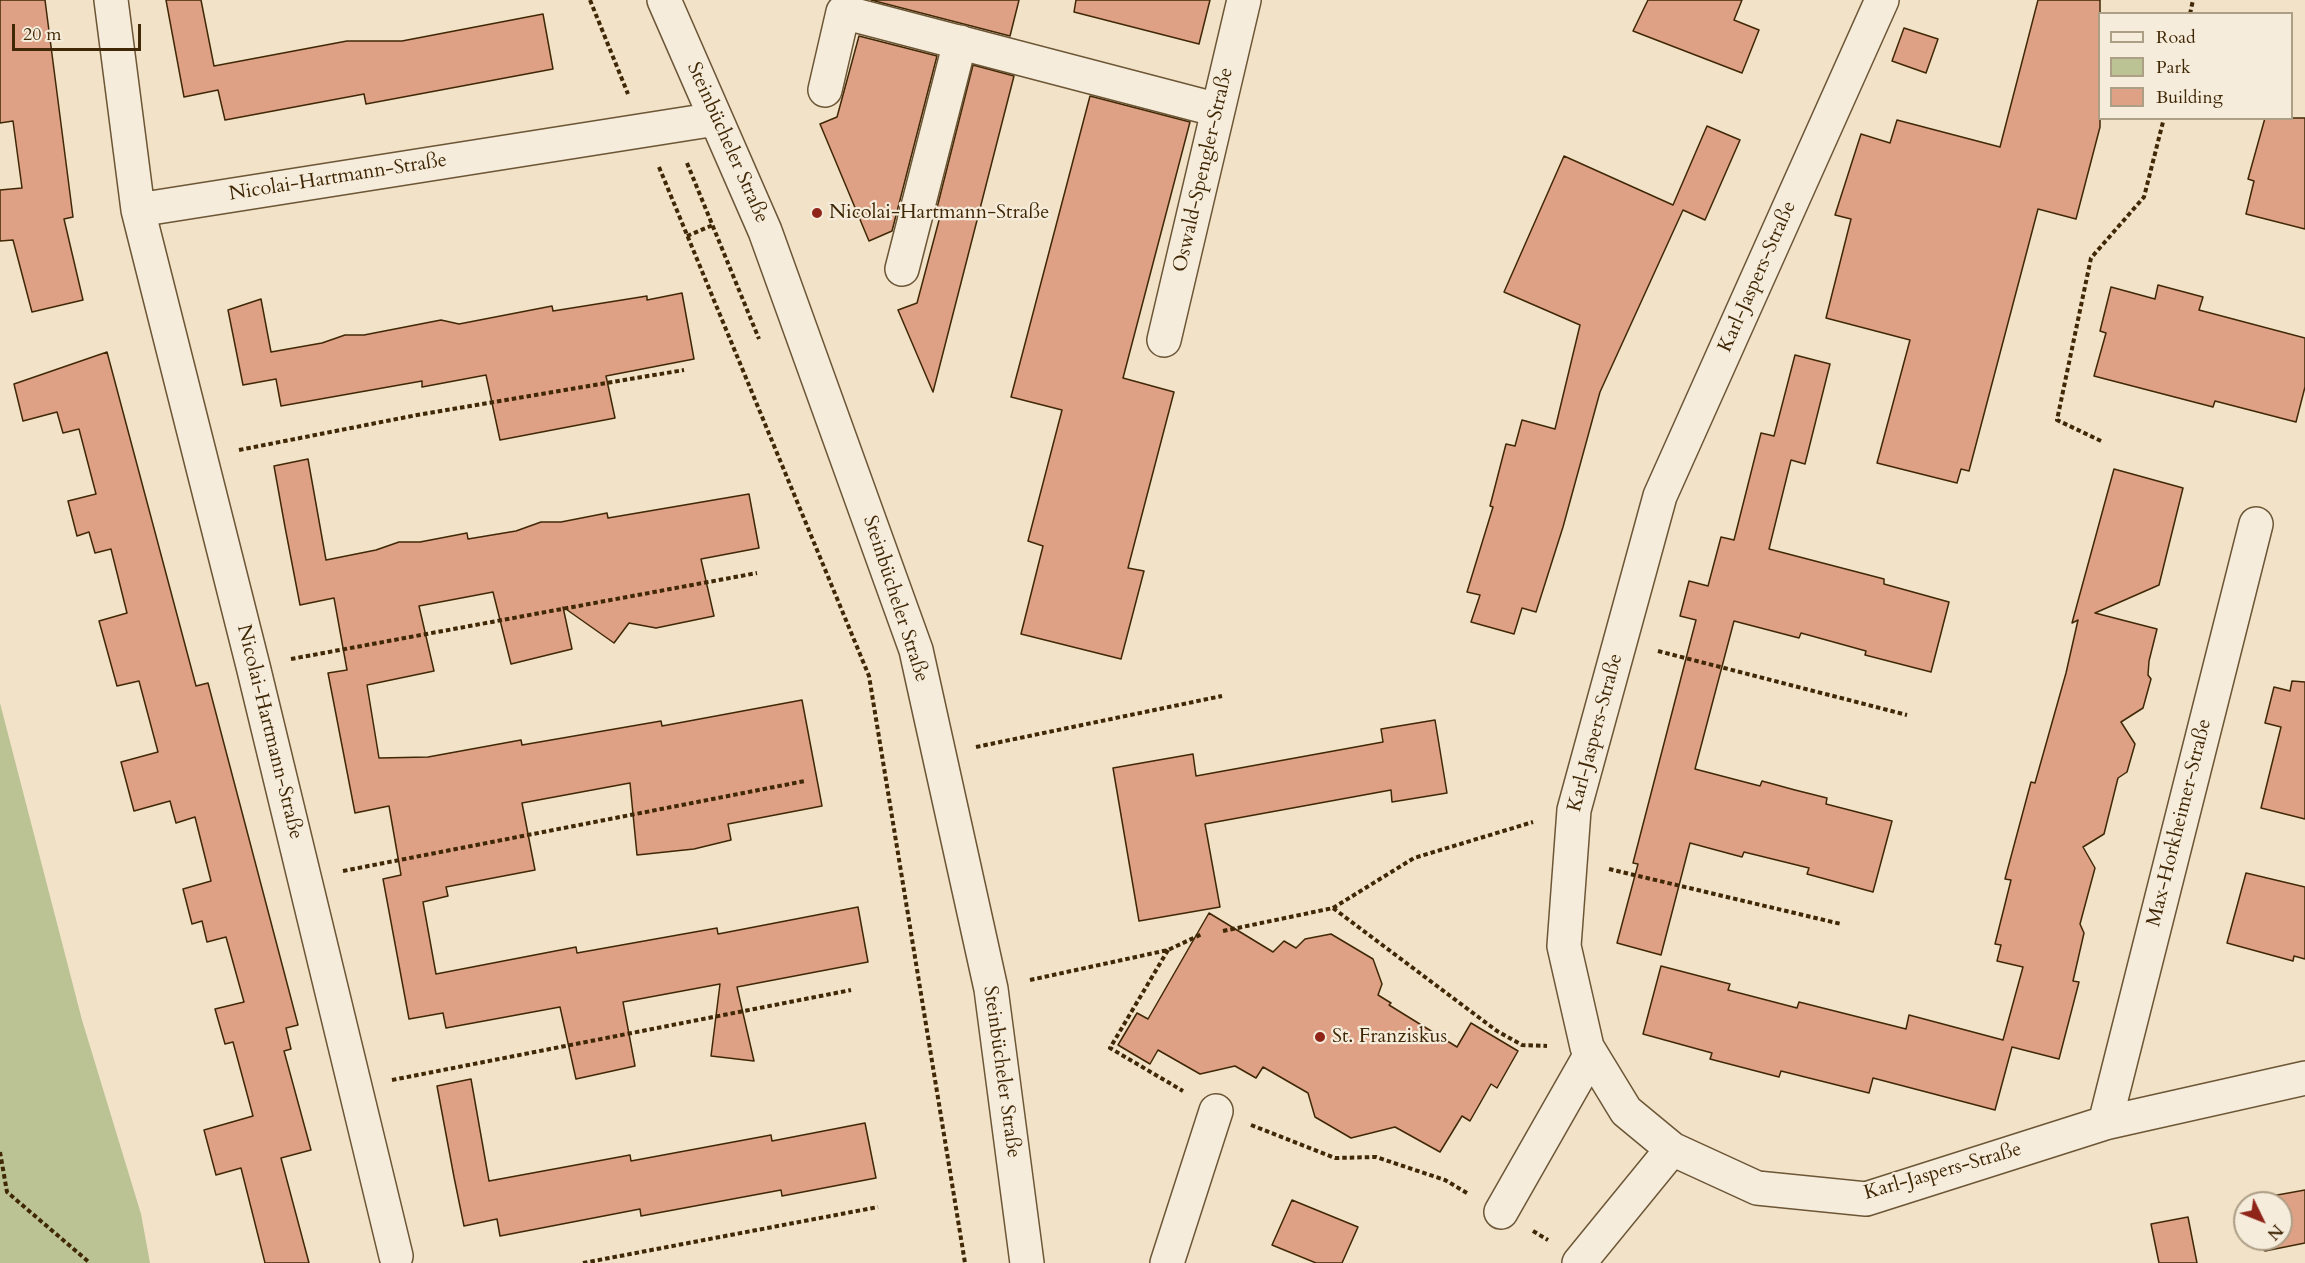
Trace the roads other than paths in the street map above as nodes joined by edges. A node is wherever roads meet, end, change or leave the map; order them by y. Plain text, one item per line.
1 (111, 0) edge
2 (664, 0) edge
3 (1244, 0) edge
4 (1882, 0) edge
5 (960, 42) junction
6 (825, 90) dead end
7 (1218, 110) junction
8 (716, 119) junction
9 (138, 210) junction
10 (902, 269) dead end
11 (1164, 340) dead end
12 (2256, 524) dead end
13 (1591, 1054) junction
14 (2305, 1078) edge
15 (1216, 1111) road end
16 (2105, 1123) junction
17 (1672, 1149) junction
18 (1501, 1212) road end
19 (1568, 1254) edge
20 (396, 1256) dead end
21 (1027, 1263) edge
22 (1167, 1263) edge

1 - 9 street, Nicolai-Hartmann-Straße
2 - 8 street, Steinbücheler Straße
3 - 7 street, Oswald-Spengler-Straße
4 - 13 street, Karl-Jaspers-Straße
5 - 6 street
5 - 7 street
5 - 10 street
7 - 11 street, Oswald-Spengler-Straße
8 - 9 street, Nicolai-Hartmann-Straße
8 - 21 street, Steinbücheler Straße
9 - 20 street, Nicolai-Hartmann-Straße
12 - 16 street, Max-Horkheimer-Straße
13 - 17 street, Karl-Jaspers-Straße
13 - 18 street
14 - 16 street, Karl-Jaspers-Straße
15 - 22 street
16 - 17 street, Karl-Jaspers-Straße
17 - 19 street

